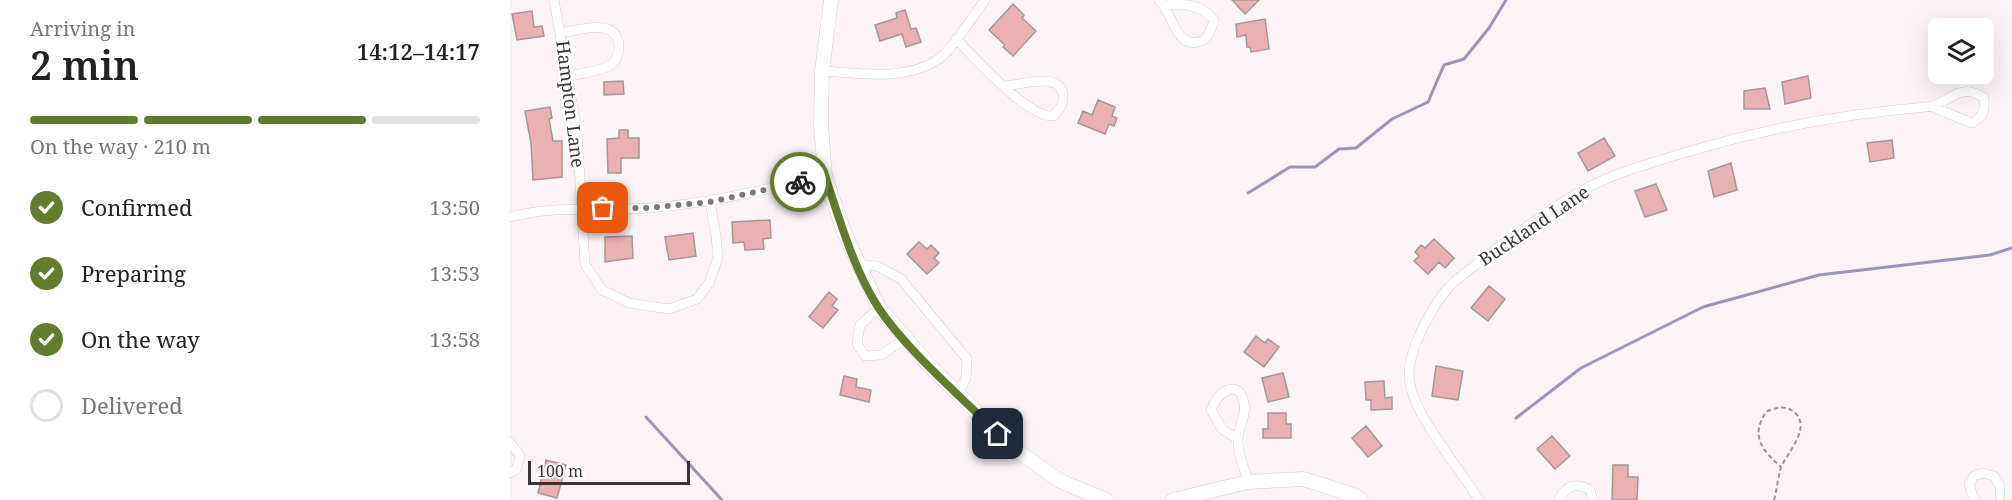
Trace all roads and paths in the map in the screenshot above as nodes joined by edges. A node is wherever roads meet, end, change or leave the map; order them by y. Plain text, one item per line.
1 (554, 0) edge
2 (831, 0) edge
3 (985, 0) edge
4 (1162, 2) edge
5 (561, 33) junction
6 (956, 39) junction
7 (822, 71) junction
8 (569, 76) junction
9 (1005, 86) junction
10 (1930, 106) junction
11 (825, 176) junction
12 (710, 202) junction
13 (581, 209) junction
14 (510, 217) edge
15 (858, 265) junction
16 (879, 308) junction
17 (904, 339) junction
18 (958, 394) junction
19 (1238, 439) junction
20 (510, 442) edge
21 (1781, 467) junction
22 (510, 473) edge
23 (1248, 482) junction
24 (1106, 500) edge
25 (1173, 500) edge
26 (1362, 500) edge
27 (1479, 500) edge
28 (1559, 500) edge
29 (1593, 500) edge
30 (1774, 500) edge
31 (1974, 500) edge
32 (2000, 500) edge

1 - 5 street, Hampton Lane
2 - 7 street
3 - 6 street
4 - 4 street
5 - 8 street, Hampton Lane
5 - 8 street
6 - 7 street
6 - 9 street
7 - 11 street
8 - 13 street, Hampton Lane
9 - 9 street
10 - 10 street, Buckland Lane
10 - 27 street, Buckland Lane
11 - 12 street
11 - 15 street
12 - 13 street
12 - 13 street, Hampton Lane
13 - 14 street
15 - 16 street
15 - 18 street
16 - 17 street
16 - 17 street
17 - 18 street
18 - 24 street
19 - 19 street
19 - 23 street
20 - 22 street
21 - 21 path
21 - 30 path
23 - 25 street
23 - 26 street
28 - 29 street
31 - 32 street

